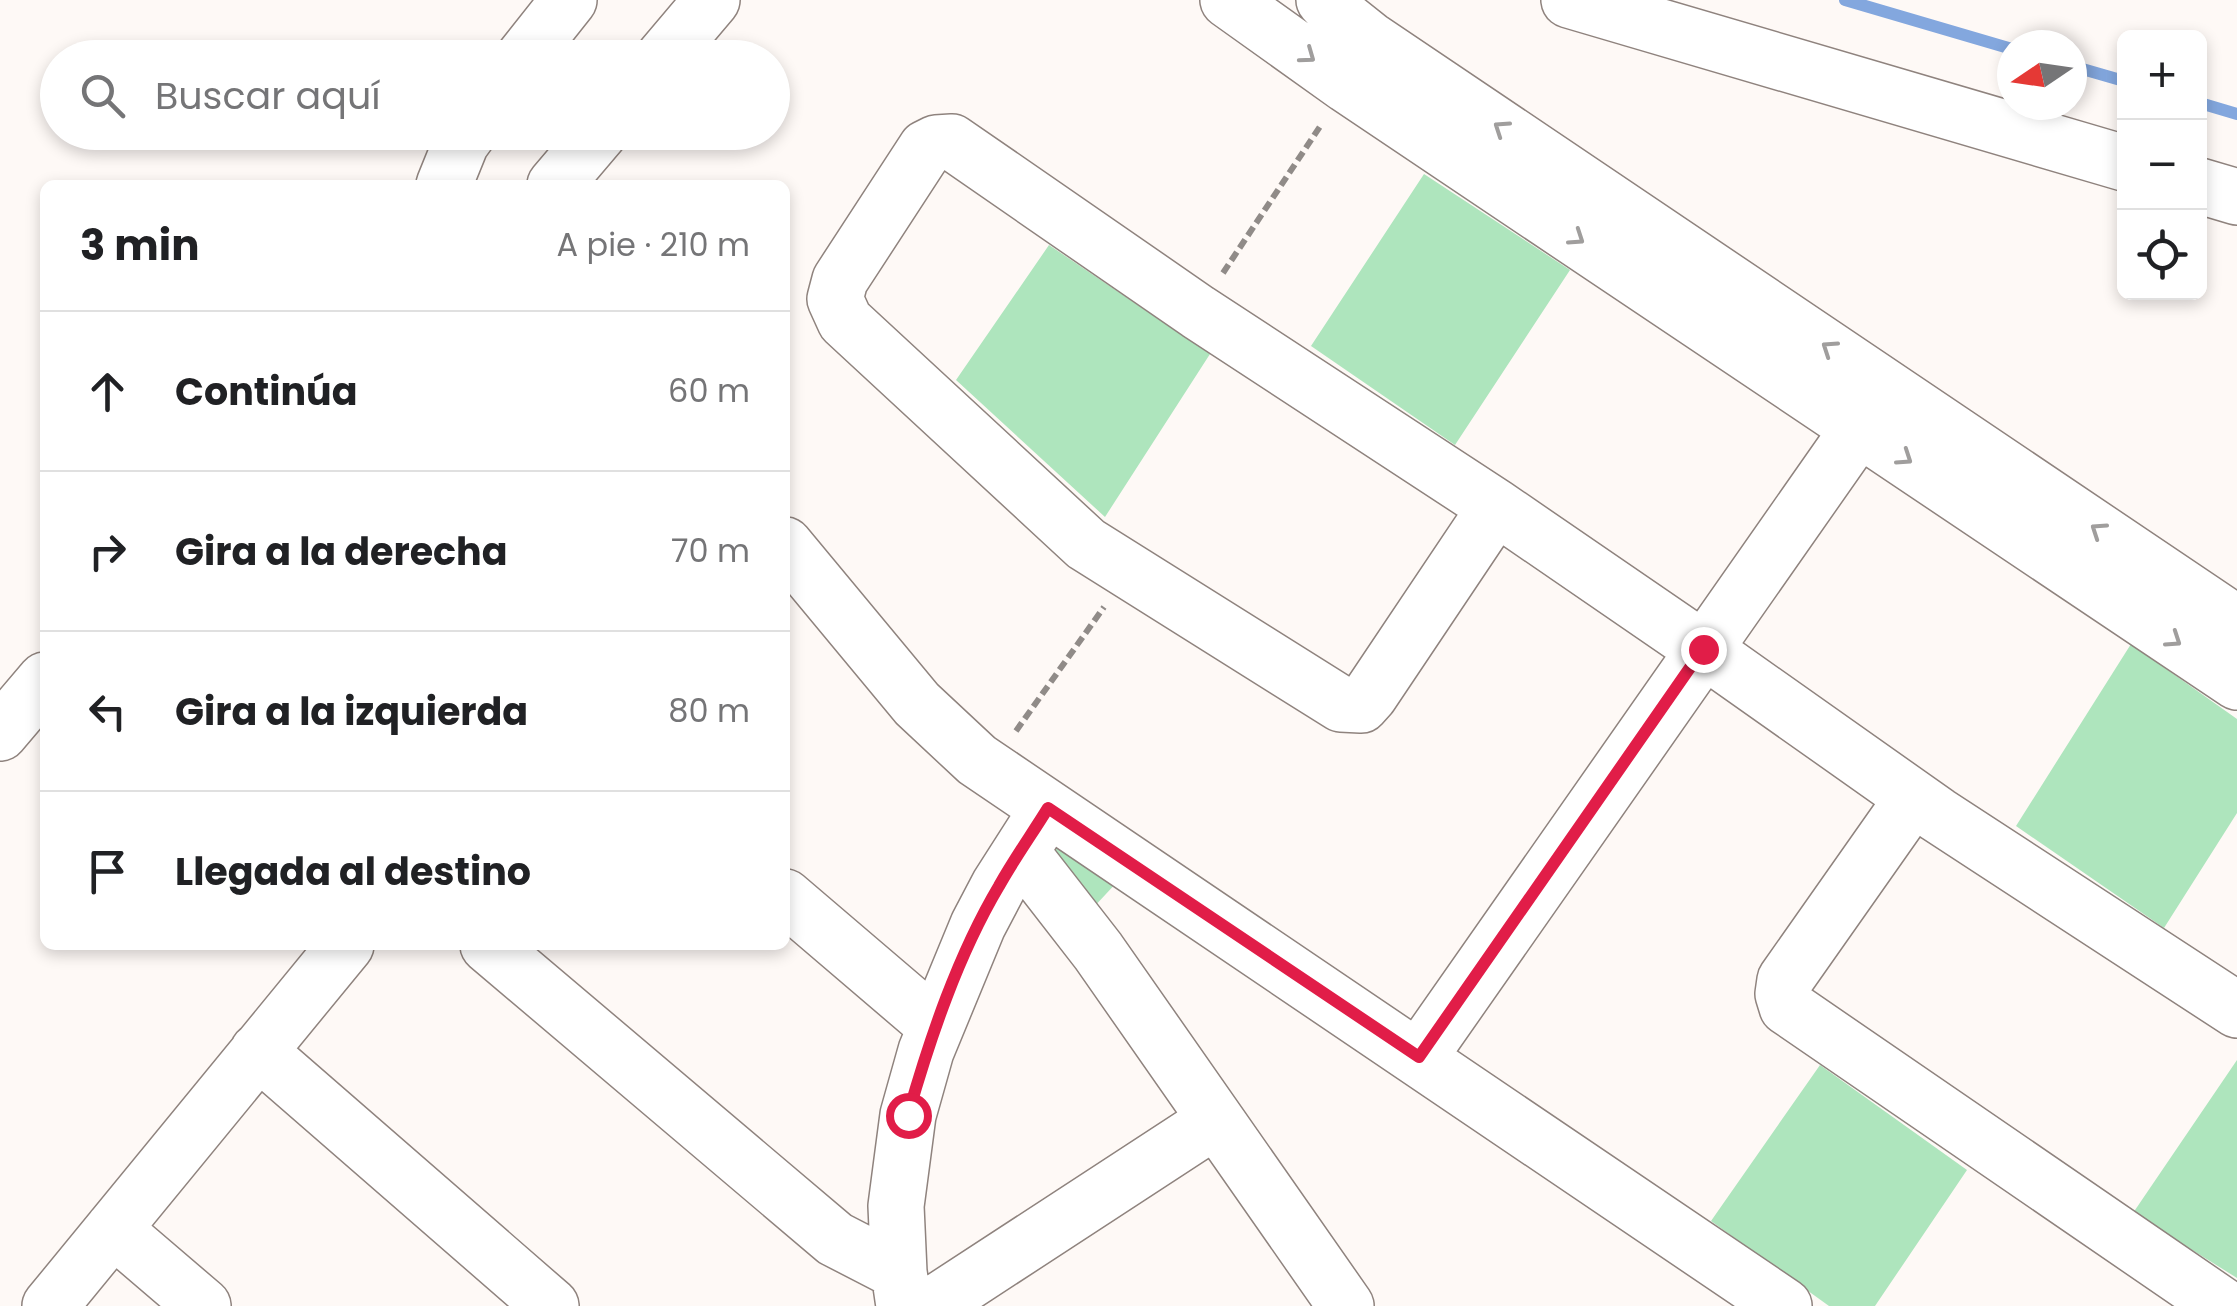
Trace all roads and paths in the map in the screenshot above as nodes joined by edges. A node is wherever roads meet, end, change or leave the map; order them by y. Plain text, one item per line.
1 (569, 0) edge
2 (712, 0) edge
3 (1228, 0) edge
4 (1324, 0) edge
5 (1569, 0) edge
6 (537, 40) edge
7 (678, 40) edge
8 (1347, 85) junction
9 (585, 150) edge
10 (2117, 161) edge
11 (559, 180) edge
12 (2207, 188) edge
13 (2237, 197) edge
14 (1198, 312) junction
15 (1860, 428) junction
16 (1496, 507) junction
17 (790, 550) edge
18 (1130, 572) junction
19 (2237, 624) edge
20 (1703, 649) junction
21 (2237, 682) edge
22 (40, 686) edge
23 (0, 733) edge
24 (989, 768) junction
25 (1913, 798) junction
26 (1034, 830) junction
27 (1163, 886) junction
28 (790, 901) edge
29 (342, 950) edge
30 (494, 950) edge
31 (1098, 952) junction
32 (2237, 1010) edge
33 (936, 1026) junction
34 (258, 1050) junction
35 (1419, 1057) junction
36 (1216, 1120) junction
37 (113, 1229) junction
38 (911, 1295) edge
39 (50, 1306) edge
40 (203, 1306) edge
41 (552, 1306) edge
42 (1346, 1306) edge
43 (1784, 1306) edge
44 (2223, 1306) edge

1 - 6 street
2 - 7 street
3 -> 8 street
19 -> 4 street
5 - 10 street
8 - 14 path
8 -> 15 street
9 - 11 street
12 - 13 street
14 - 16 street
14 - 18 street
15 - 20 street
15 -> 21 street
16 - 18 street
16 - 20 street
17 - 24 street
18 - 24 path
20 - 25 street
20 - 35 street
22 - 23 street
24 - 26 street
25 - 32 street
25 - 44 street
26 - 27 street
26 - 31 street
26 - 33 street
27 - 31 street
27 - 35 street
28 - 33 street
29 - 34 street
30 - 38 street
31 - 36 street
33 - 38 street
34 - 37 street
34 - 41 street
35 - 43 street
36 - 38 street
36 - 42 street
37 - 39 street
37 - 40 street

